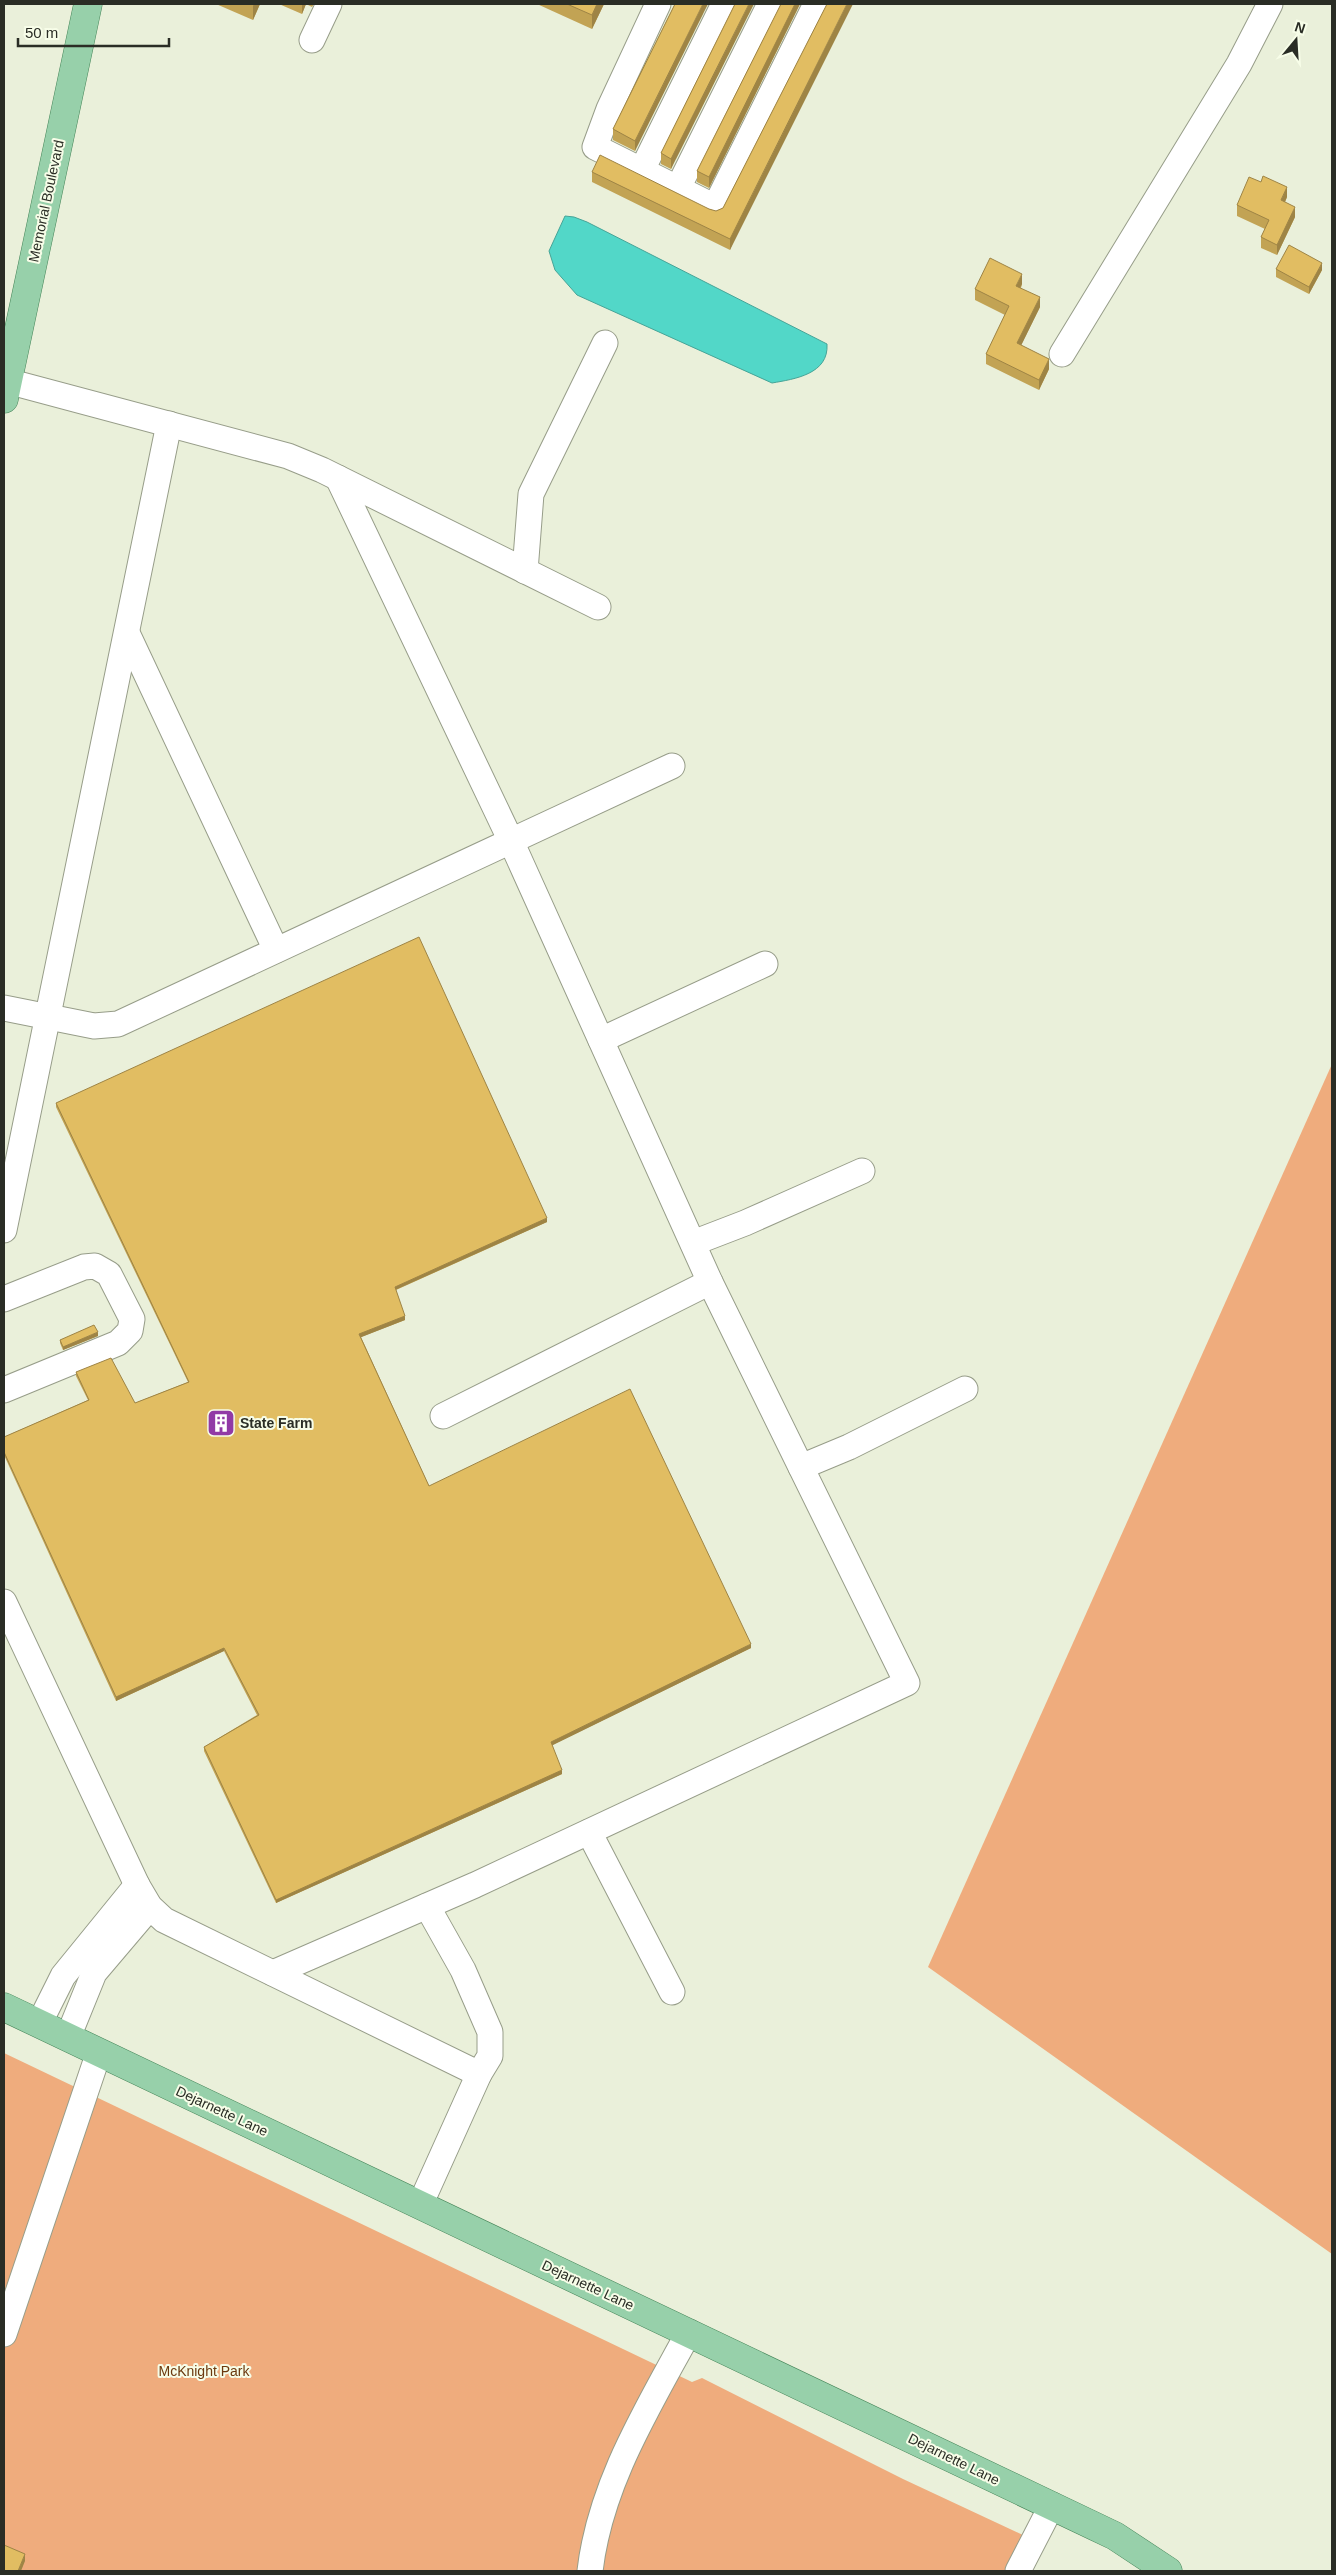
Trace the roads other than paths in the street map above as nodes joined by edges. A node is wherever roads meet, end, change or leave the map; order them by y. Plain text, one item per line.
1 (88, 4) edge
2 (330, 4) edge
3 (658, 4) edge
4 (724, 4) edge
5 (770, 4) edge
6 (816, 4) edge
7 (1270, 4) edge
8 (312, 40) dead end
9 (642, 170) junction
10 (678, 188) junction
11 (605, 342) dead end
12 (1062, 354) dead end
13 (6, 390) edge
14 (169, 424) junction
15 (338, 478) junction
16 (525, 571) junction
17 (598, 607) dead end
18 (126, 632) junction
19 (672, 766) dead end
20 (511, 841) junction
21 (276, 950) junction
22 (765, 964) dead end
23 (4, 1008) edge
24 (49, 1018) junction
25 (601, 1040) junction
26 (862, 1171) dead end
27 (4, 1230) edge
28 (693, 1243) junction
29 (710, 1282) junction
30 (4, 1299) edge
31 (965, 1389) dead end
32 (4, 1390) edge
33 (443, 1416) dead end
34 (801, 1467) junction
35 (4, 1602) edge
36 (589, 1832) junction
37 (137, 1885) junction
38 (427, 1906) junction
39 (150, 1907) junction
40 (273, 1973) junction
41 (672, 1992) dead end
42 (4, 2007) edge
43 (39, 2024) junction
44 (68, 2038) junction
45 (100, 2052) junction
46 (479, 2074) junction
47 (420, 2205) junction
48 (689, 2332) junction
49 (4, 2334) edge
50 (1052, 2505) junction
51 (590, 2571) edge
52 (1018, 2571) edge
53 (1168, 2571) edge

1 - 13 main road, Memorial Boulevard
2 - 8 lane
3 - 9 lane
4 - 9 lane
5 - 10 lane
6 - 10 lane
7 - 12 lane
9 - 10 lane
11 - 16 lane
13 - 14 lane
14 - 15 lane
14 - 18 lane
15 - 16 lane
15 - 20 lane
16 - 17 lane
18 - 21 lane
18 - 24 lane
19 - 20 lane
20 - 21 lane
20 - 25 lane
21 - 24 lane
22 - 25 lane
23 - 24 lane
24 - 27 lane
25 - 28 lane
26 - 28 lane
28 - 29 lane
29 - 33 lane
29 - 34 lane
30 - 32 lane
31 - 34 lane
34 - 36 lane
35 - 37 lane
36 - 38 lane
36 - 41 lane
37 - 39 lane
37 - 43 lane
38 - 40 lane
38 - 46 lane
39 - 40 lane
39 - 44 lane
40 - 46 lane
42 - 43 main road, Dejarnette Lane
43 - 44 main road, Dejarnette Lane
44 - 45 main road, Dejarnette Lane
45 - 47 main road, Dejarnette Lane
45 - 49 lane
46 - 47 lane
47 - 48 main road, Dejarnette Lane
48 - 50 main road, Dejarnette Lane
48 - 51 lane
50 - 52 lane
50 - 53 main road, Dejarnette Lane

